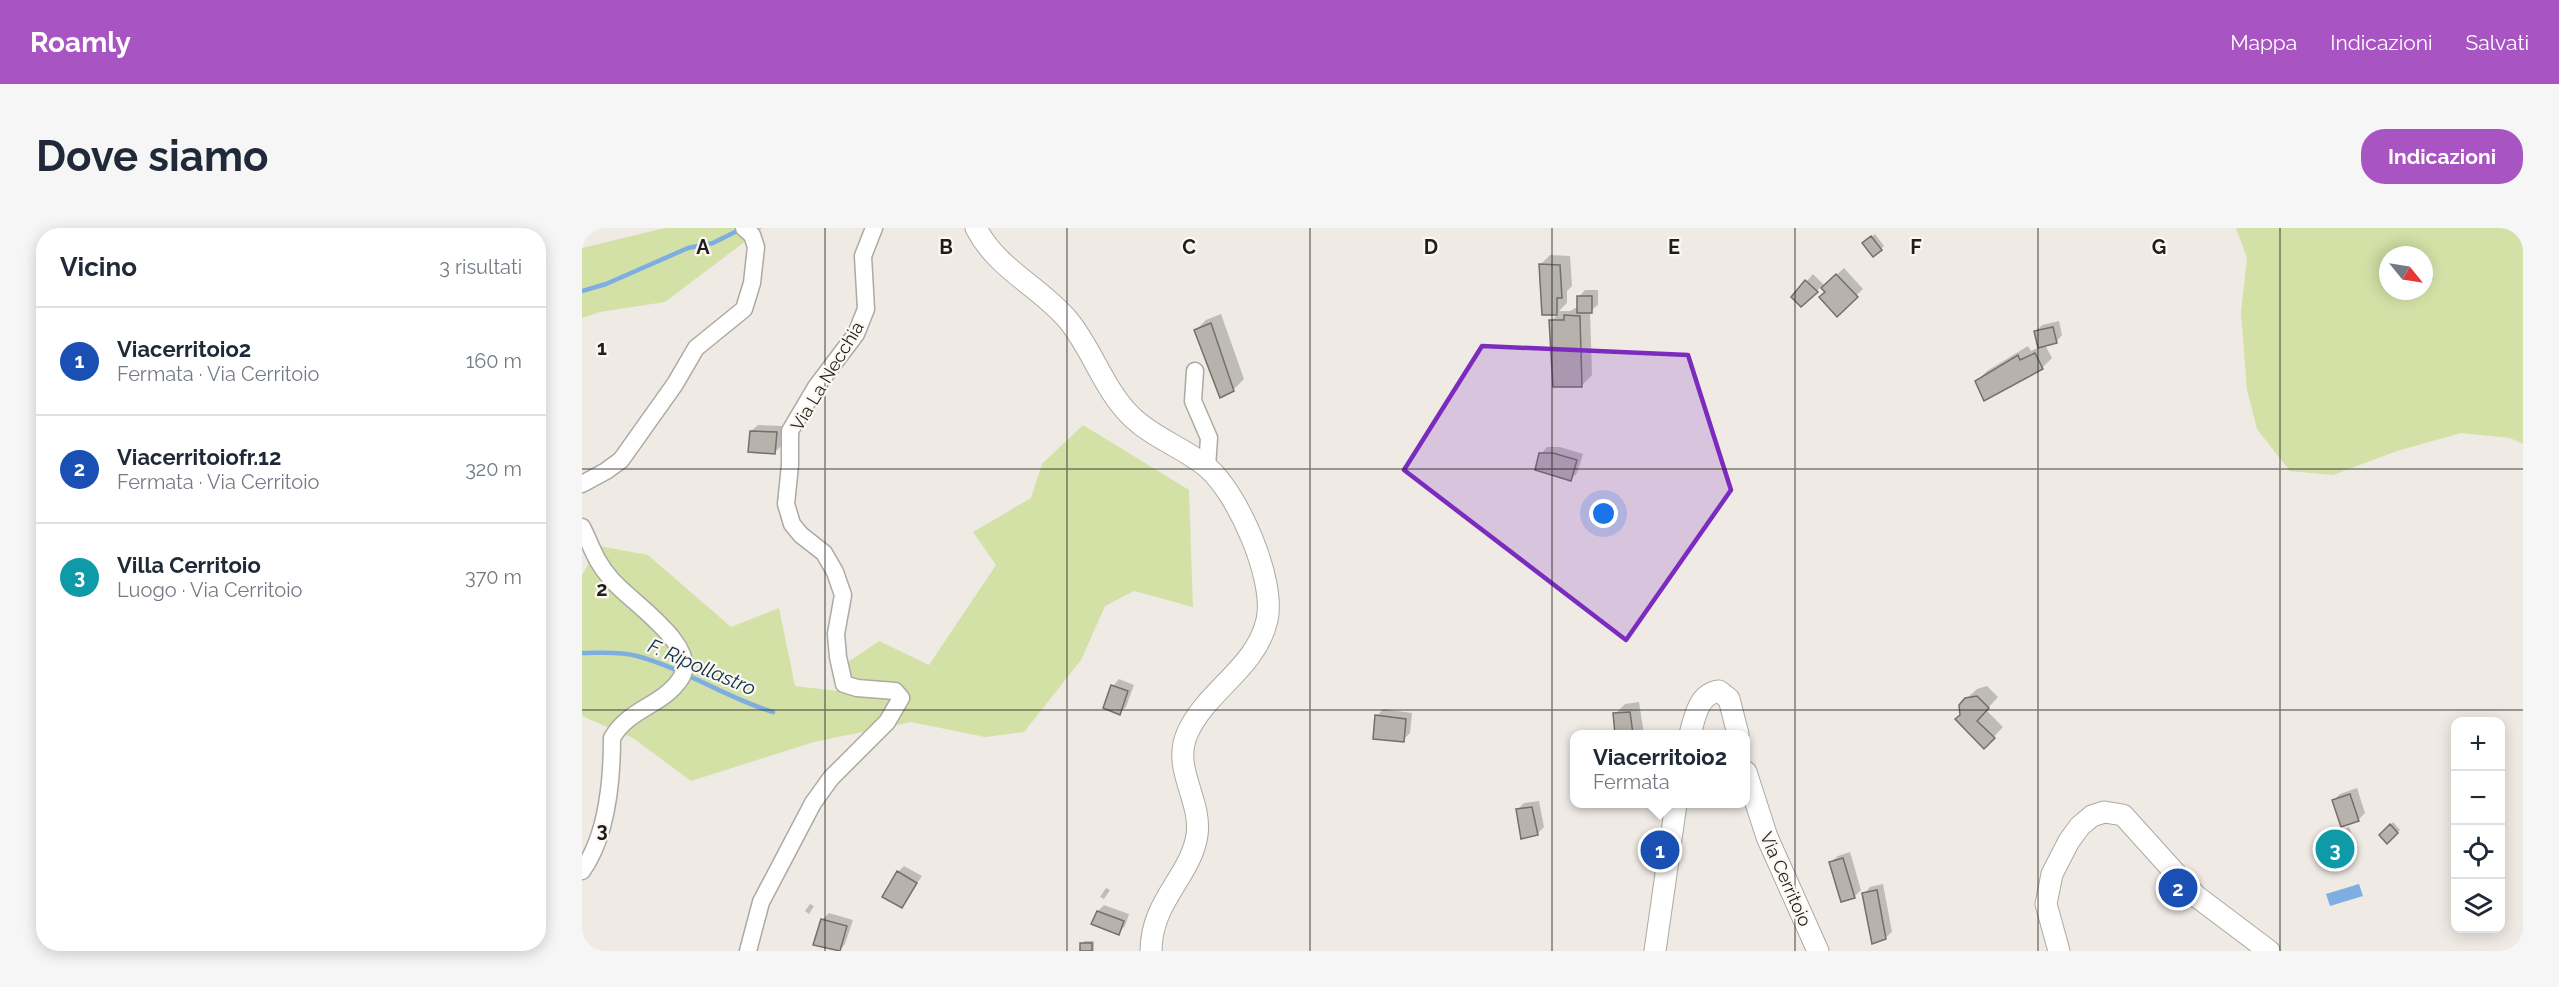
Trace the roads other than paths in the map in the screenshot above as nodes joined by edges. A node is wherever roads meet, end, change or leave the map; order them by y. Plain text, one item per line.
1 (744, 228) edge
2 (874, 228) edge
3 (976, 228) edge
4 (1195, 371) dead end
5 (1207, 467) junction
6 (582, 484) edge
7 (582, 527) edge
8 (1692, 730) edge
9 (1737, 730) edge
10 (1750, 784) edge
11 (1676, 808) edge
12 (582, 871) edge
13 (748, 951) edge
14 (1150, 951) edge
15 (1655, 951) edge
16 (1818, 951) edge
17 (2059, 951) edge
18 (2270, 951) edge

1 - 6 street
2 - 13 street, Via La Necchia
3 - 5 street
4 - 5 street
5 - 14 street
7 - 12 street
8 - 9 street
10 - 16 street, Via Cerritoio
11 - 15 street
17 - 18 street

